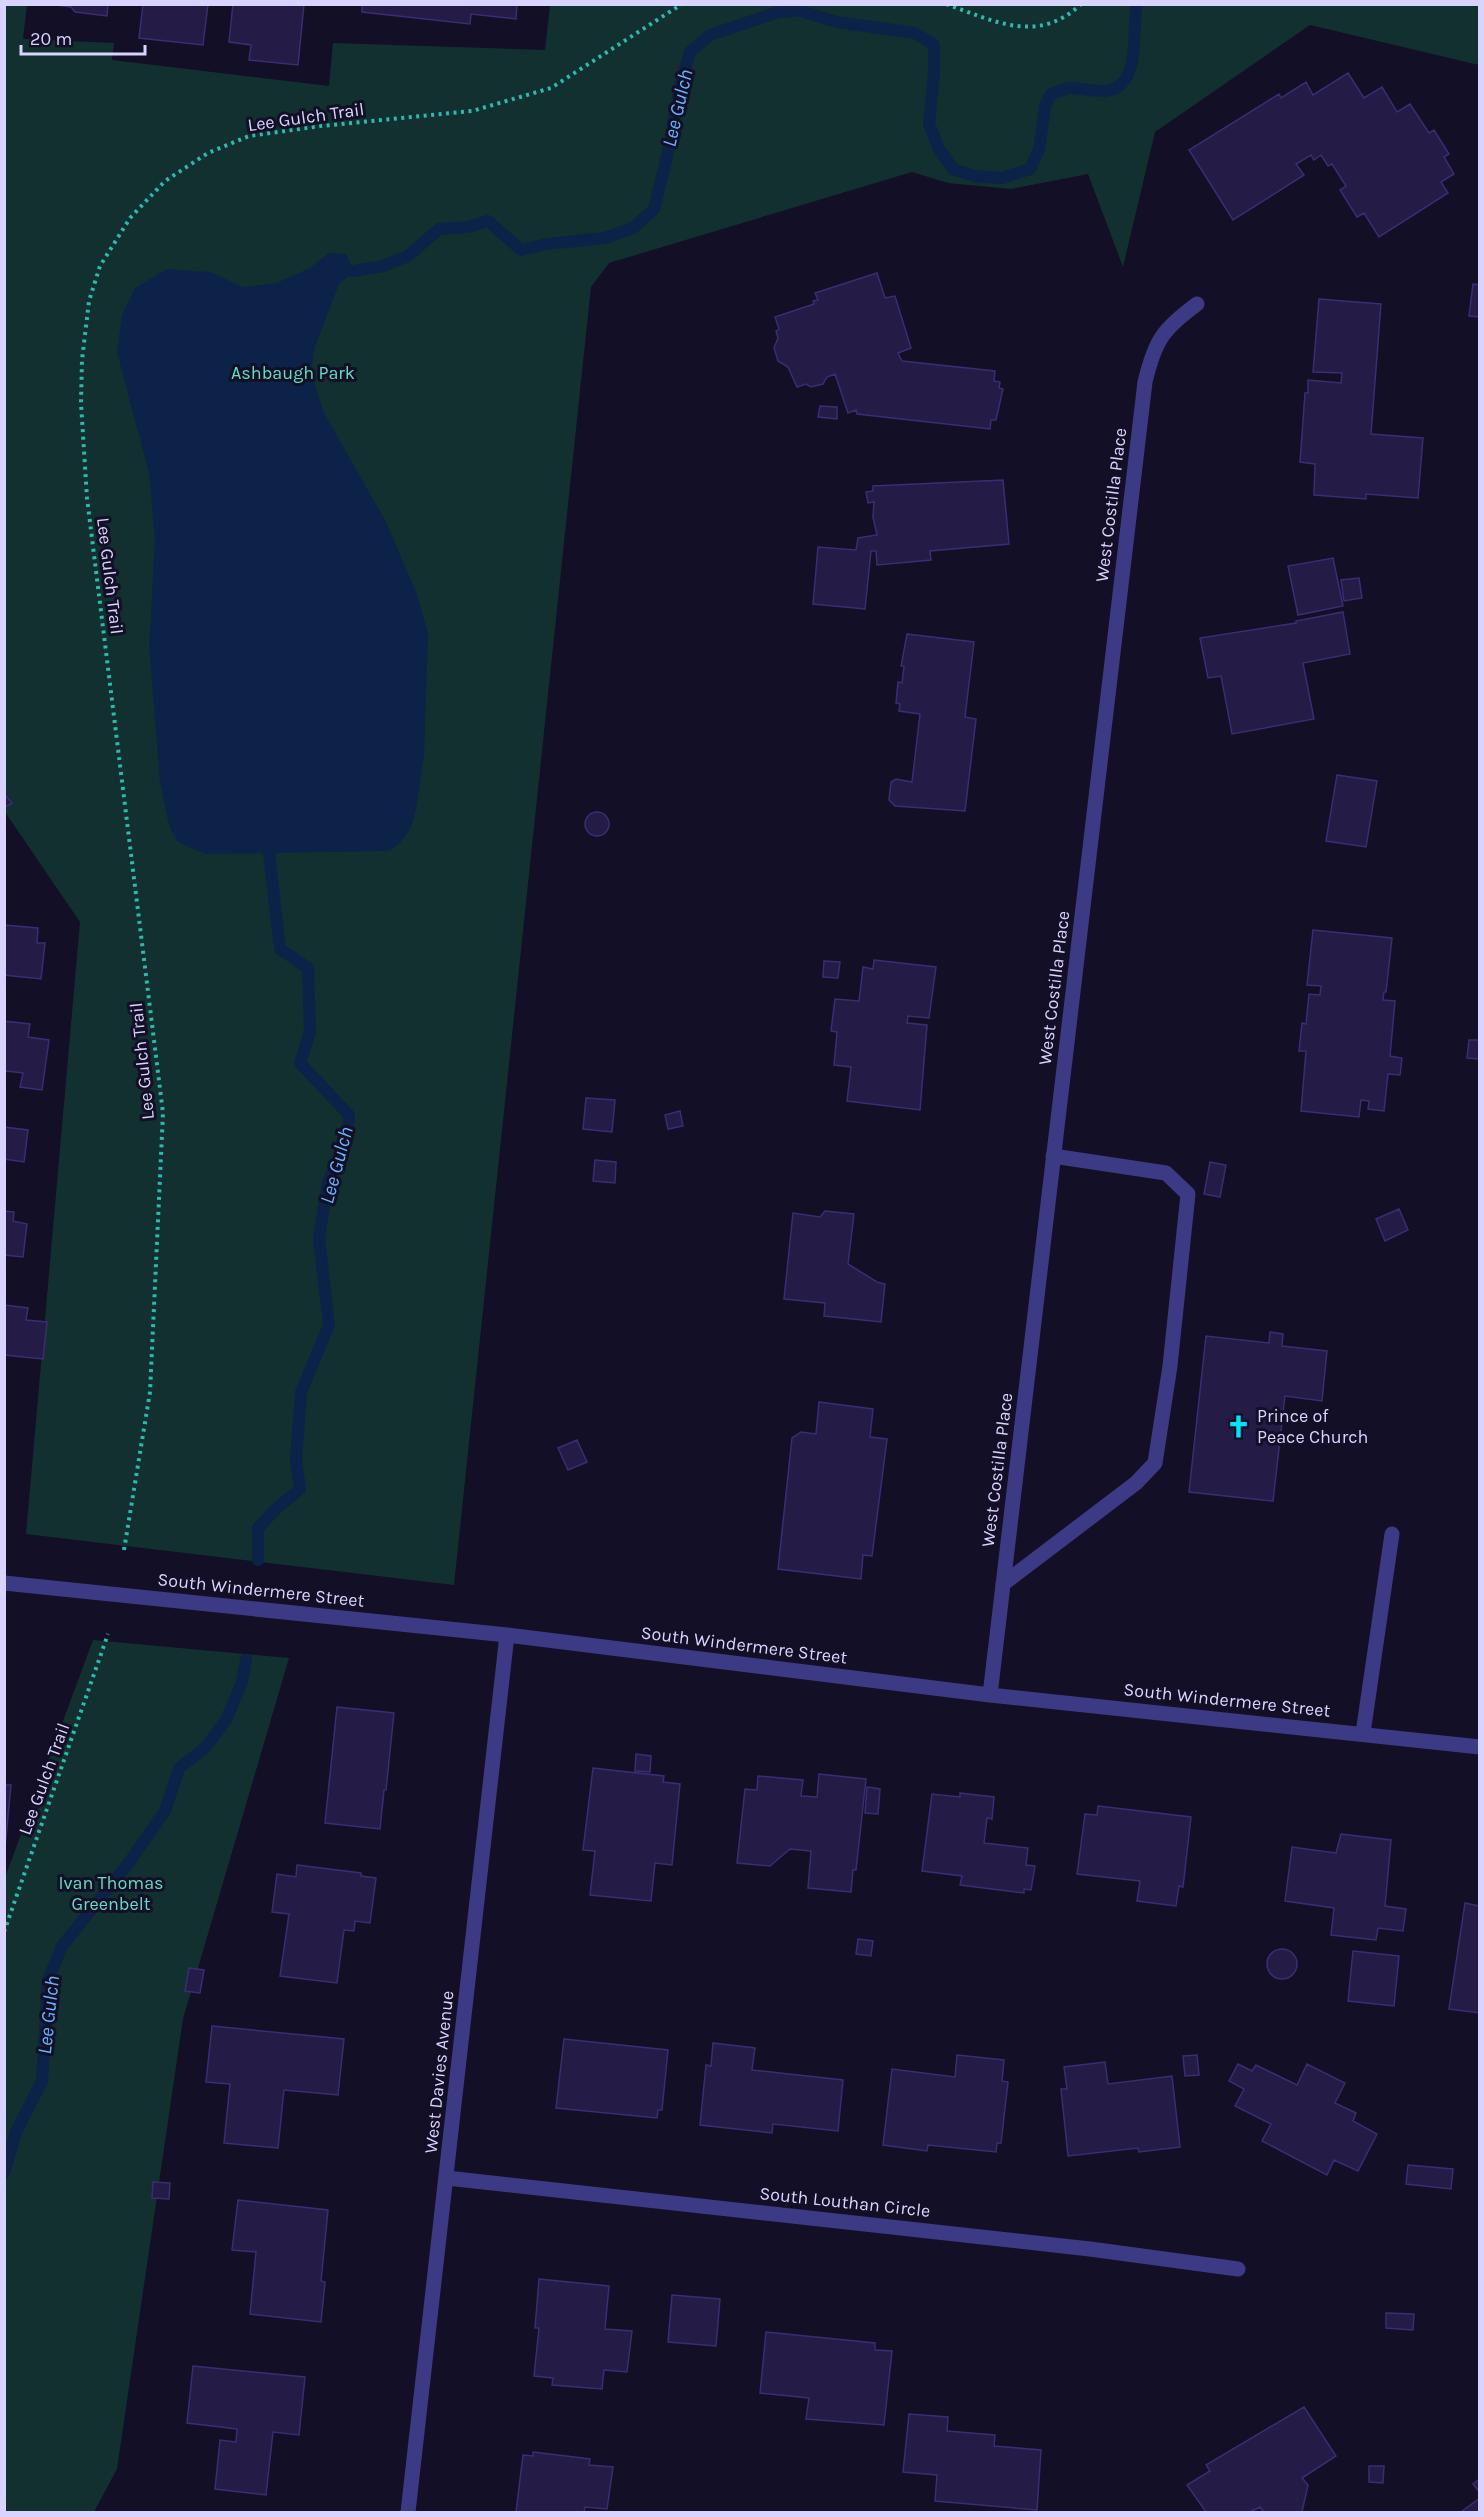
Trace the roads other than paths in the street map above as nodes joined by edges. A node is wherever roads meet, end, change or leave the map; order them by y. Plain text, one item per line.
1 (1197, 304) dead end
2 (1053, 1156) junction
3 (1392, 1534) dead end
4 (4, 1582) edge
5 (1003, 1584) junction
6 (507, 1635) junction
7 (990, 1695) junction
8 (1363, 1733) junction
9 (1479, 1747) edge
10 (447, 2178) junction
11 (1238, 2269) dead end
12 (408, 2512) edge

1 - 2 street, West Costilla Place
2 - 5 street, West Costilla Place
2 - 5 street
3 - 8 street
4 - 6 street, South Windermere Street
5 - 7 street, West Costilla Place
6 - 7 street, South Windermere Street
6 - 10 street, West Davies Avenue
7 - 8 street, South Windermere Street
8 - 9 street, South Windermere Street
10 - 11 street, South Louthan Circle
10 - 12 street, West Davies Avenue

